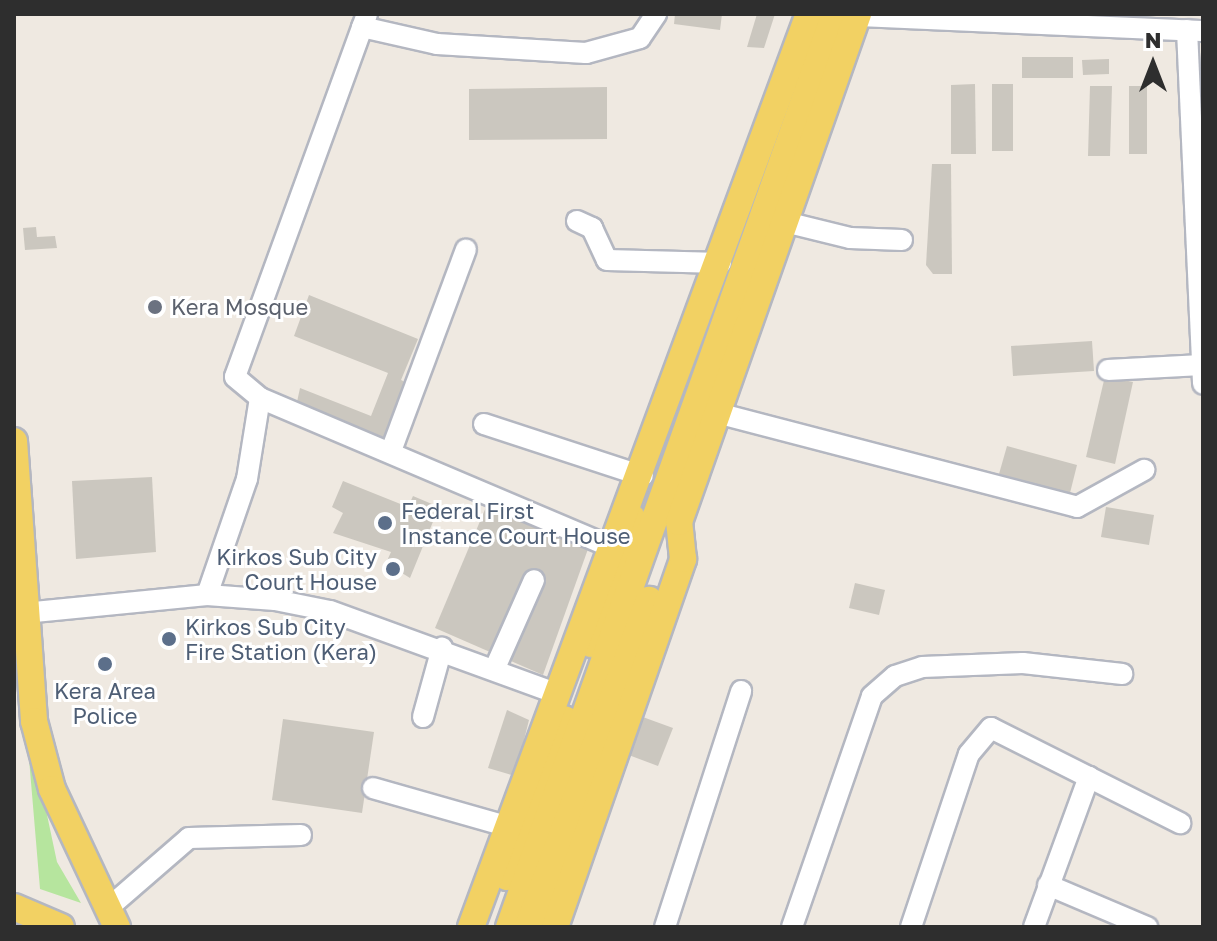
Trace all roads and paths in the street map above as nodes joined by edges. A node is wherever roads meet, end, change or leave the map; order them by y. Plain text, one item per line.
1 (656, 14) edge
2 (809, 14) edge
3 (850, 15) edge
4 (364, 21) edge
5 (1195, 30) edge
6 (1198, 161) edge
7 (577, 221) dead end
8 (785, 222) junction
9 (902, 240) dead end
10 (466, 249) dead end
11 (721, 263) junction
12 (1108, 370) dead end
13 (1202, 374) edge
14 (260, 398) junction
15 (717, 413) junction
16 (484, 424) dead end
17 (14, 441) edge
18 (391, 451) junction
19 (1144, 470) dead end
20 (640, 484) junction
21 (679, 522) junction
22 (607, 545) junction
23 (16, 572) edge
24 (534, 580) dead end
25 (207, 595) junction
26 (19, 615) edge
27 (442, 648) junction
28 (495, 668) junction
29 (1122, 674) dead end
30 (741, 691) dead end
31 (555, 693) junction
32 (423, 717) dead end
33 (1089, 777) junction
34 (373, 788) dead end
35 (1180, 823) dead end
36 (506, 826) junction
37 (301, 835) dead end
38 (1048, 885) junction
39 (14, 907) edge
40 (112, 918) edge
41 (557, 926) edge
42 (61, 927) edge
43 (471, 927) edge
44 (488, 927) edge
45 (509, 927) edge
46 (528, 927) edge
47 (665, 927) edge
48 (792, 927) edge
49 (911, 927) edge
50 (1034, 927) edge
51 (1147, 927) edge

1 - 4 street
2 - 11 main road
3 - 5 street
3 - 8 main road
3 - 45 main road
4 - 14 street
5 - 6 street
6 - 13 street
7 - 11 street
8 - 9 street
8 - 15 main road
10 - 18 street
11 - 20 main road
12 - 13 street
14 - 18 street
14 - 25 street
15 - 19 street
15 - 21 main road
16 - 20 street
17 - 23 main road
18 - 22 street
20 - 22 main road
20 - 44 main road
21 - 41 main road
21 - 46 main road
22 - 31 main road
23 - 26 main road
24 - 28 street
25 - 26 street
25 - 27 street
26 - 40 main road
27 - 28 street
27 - 32 street
28 - 31 street
29 - 48 street
30 - 47 street
31 - 36 main road
33 - 35 street
33 - 38 street
33 - 49 street
34 - 36 street
36 - 43 main road
37 - 40 street
38 - 50 street
38 - 51 street
39 - 42 main road

